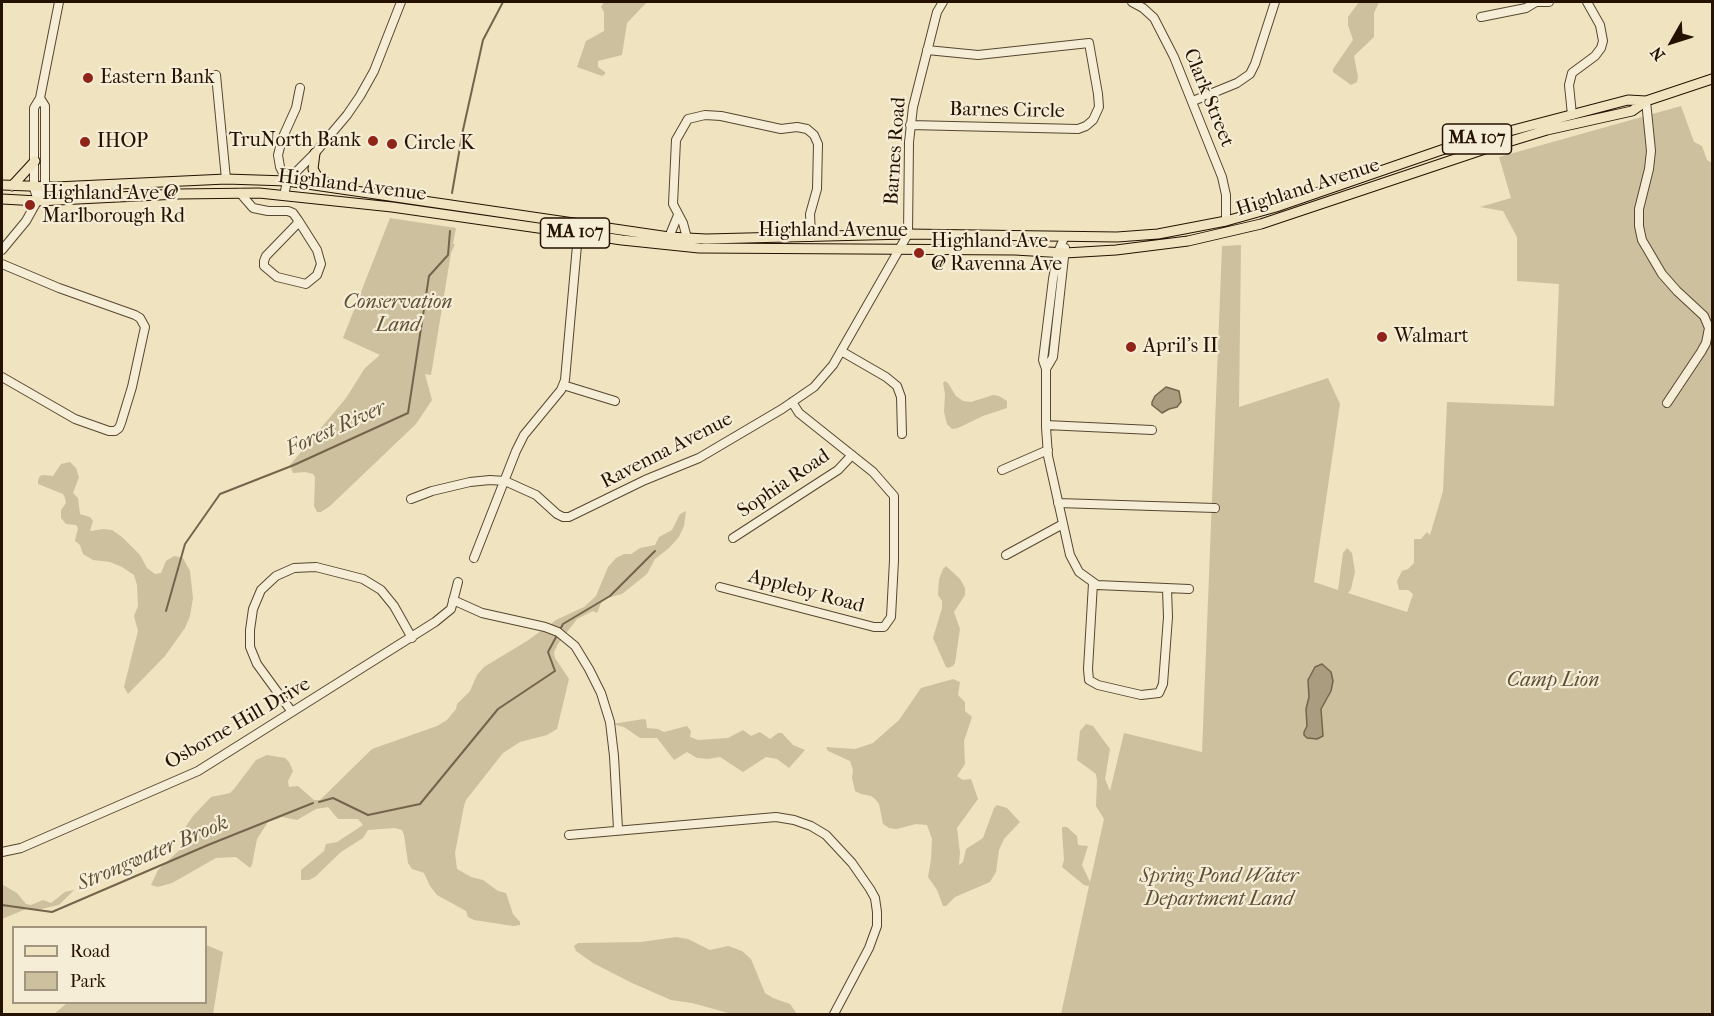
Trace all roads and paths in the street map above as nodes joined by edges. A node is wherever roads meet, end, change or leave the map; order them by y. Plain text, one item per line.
1 (58, 2) edge
2 (401, 2) edge
3 (943, 2) edge
4 (1132, 2) edge
5 (1275, 2) edge
6 (1536, 2) edge
7 (1550, 2) edge
8 (1587, 2) edge
9 (1481, 17) dead end
10 (927, 50) junction
11 (216, 75) dead end
12 (1713, 79) edge
13 (300, 88) dead end
14 (40, 98) junction
15 (1646, 100) junction
16 (1192, 101) junction
17 (1572, 115) junction
18 (910, 125) junction
19 (315, 153) junction
20 (35, 161) junction
21 (226, 179) junction
22 (287, 181) junction
23 (2, 186) edge
24 (12, 186) junction
25 (45, 187) junction
26 (34, 188) junction
27 (336, 188) junction
28 (240, 193) junction
29 (284, 196) junction
30 (2, 199) edge
31 (38, 201) junction
32 (678, 214) junction
33 (298, 220) junction
34 (1226, 221) junction
35 (578, 234) junction
36 (908, 234) junction
37 (669, 237) junction
38 (811, 237) junction
39 (687, 238) junction
40 (1064, 238) junction
41 (901, 249) junction
42 (2, 250) edge
43 (1062, 253) junction
44 (2, 264) edge
45 (841, 351) junction
46 (2, 377) edge
47 (563, 384) junction
48 (615, 402) dead end
49 (792, 402) junction
50 (1667, 403) dead end
51 (1046, 424) junction
52 (1152, 430) dead end
53 (902, 434) dead end
54 (1048, 450) junction
55 (852, 455) junction
56 (1002, 470) dead end
57 (506, 481) junction
58 (411, 499) dead end
59 (1058, 503) junction
60 (1215, 508) dead end
61 (1063, 524) junction
62 (734, 537) dead end
63 (1006, 555) dead end
64 (474, 558) dead end
65 (458, 582) dead end
66 (1093, 583) junction
67 (720, 587) dead end
68 (1167, 589) junction
69 (1189, 589) dead end
70 (453, 600) junction
71 (412, 638) junction
72 (292, 712) junction
73 (618, 829) junction
74 (569, 835) dead end
75 (2, 852) edge
76 (834, 1014) edge

1 - 14 street
2 - 19 street
3 - 10 street, Barnes Road
4 - 16 street, Clark Street
5 - 16 street
6 - 7 street
6 - 9 street
8 - 17 street
10 - 18 street, Barnes Road
10 - 18 street, Barnes Circle
11 - 21 street
12 - 15 main road, Highland Avenue / MA 107
13 - 22 street
14 - 20 street
14 - 25 street
15 - 17 main road, Highland Avenue / MA 107
15 - 43 main road, Highland Avenue / MA 107
15 - 50 street
16 - 34 street, Clark Street
17 - 34 main road, Highland Avenue / MA 107
18 - 36 street, Barnes Road
19 - 22 street
19 - 27 main road
20 - 24 main road
20 - 26 street
21 - 22 main road, Highland Avenue / MA 107
21 - 25 main road, Highland Avenue / MA 107
22 - 27 main road, Highland Avenue / MA 107
22 - 29 street
23 - 24 main road, Highland Avenue / MA 107
24 - 26 main road, Highland Avenue / MA 107
25 - 26 main road, Highland Avenue / MA 107
25 - 31 street
26 - 31 street
27 - 37 main road, Highland Avenue / MA 107
28 - 29 main road, Highland Avenue / MA 107
28 - 31 main road, Highland Avenue / MA 107
28 - 33 street
29 - 35 main road, Highland Avenue / MA 107
30 - 31 main road, Highland Avenue / MA 107
31 - 42 street
32 - 37 street
32 - 38 street
32 - 39 street
33 - 33 street
34 - 40 main road, Highland Avenue / MA 107
35 - 41 main road, Highland Avenue / MA 107
35 - 47 street
36 - 38 main road, Highland Avenue / MA 107
36 - 40 main road, Highland Avenue / MA 107
36 - 41 street, Ravenna Avenue
37 - 39 main road, Highland Avenue / MA 107
38 - 39 main road, Highland Avenue / MA 107
40 - 43 street
41 - 43 main road, Highland Avenue / MA 107
41 - 45 street, Ravenna Avenue
43 - 51 street
44 - 46 street
45 - 49 street, Ravenna Avenue
45 - 53 street
47 - 48 street
47 - 57 street
49 - 55 street
49 - 57 street, Ravenna Avenue
51 - 52 street
51 - 54 street
54 - 56 street
54 - 59 street
55 - 62 street, Sophia Road
55 - 67 street, Appleby Road
57 - 58 street, Ravenna Avenue
57 - 64 street
59 - 60 street
59 - 61 street
61 - 63 street
61 - 66 street
65 - 70 street, Osborne Hill Drive
66 - 68 street
66 - 68 street
68 - 69 street
70 - 71 street, Osborne Hill Drive
70 - 73 street
71 - 72 street, Osborne Hill Drive
71 - 72 street
72 - 75 street, Osborne Hill Drive
73 - 74 street
73 - 76 street

